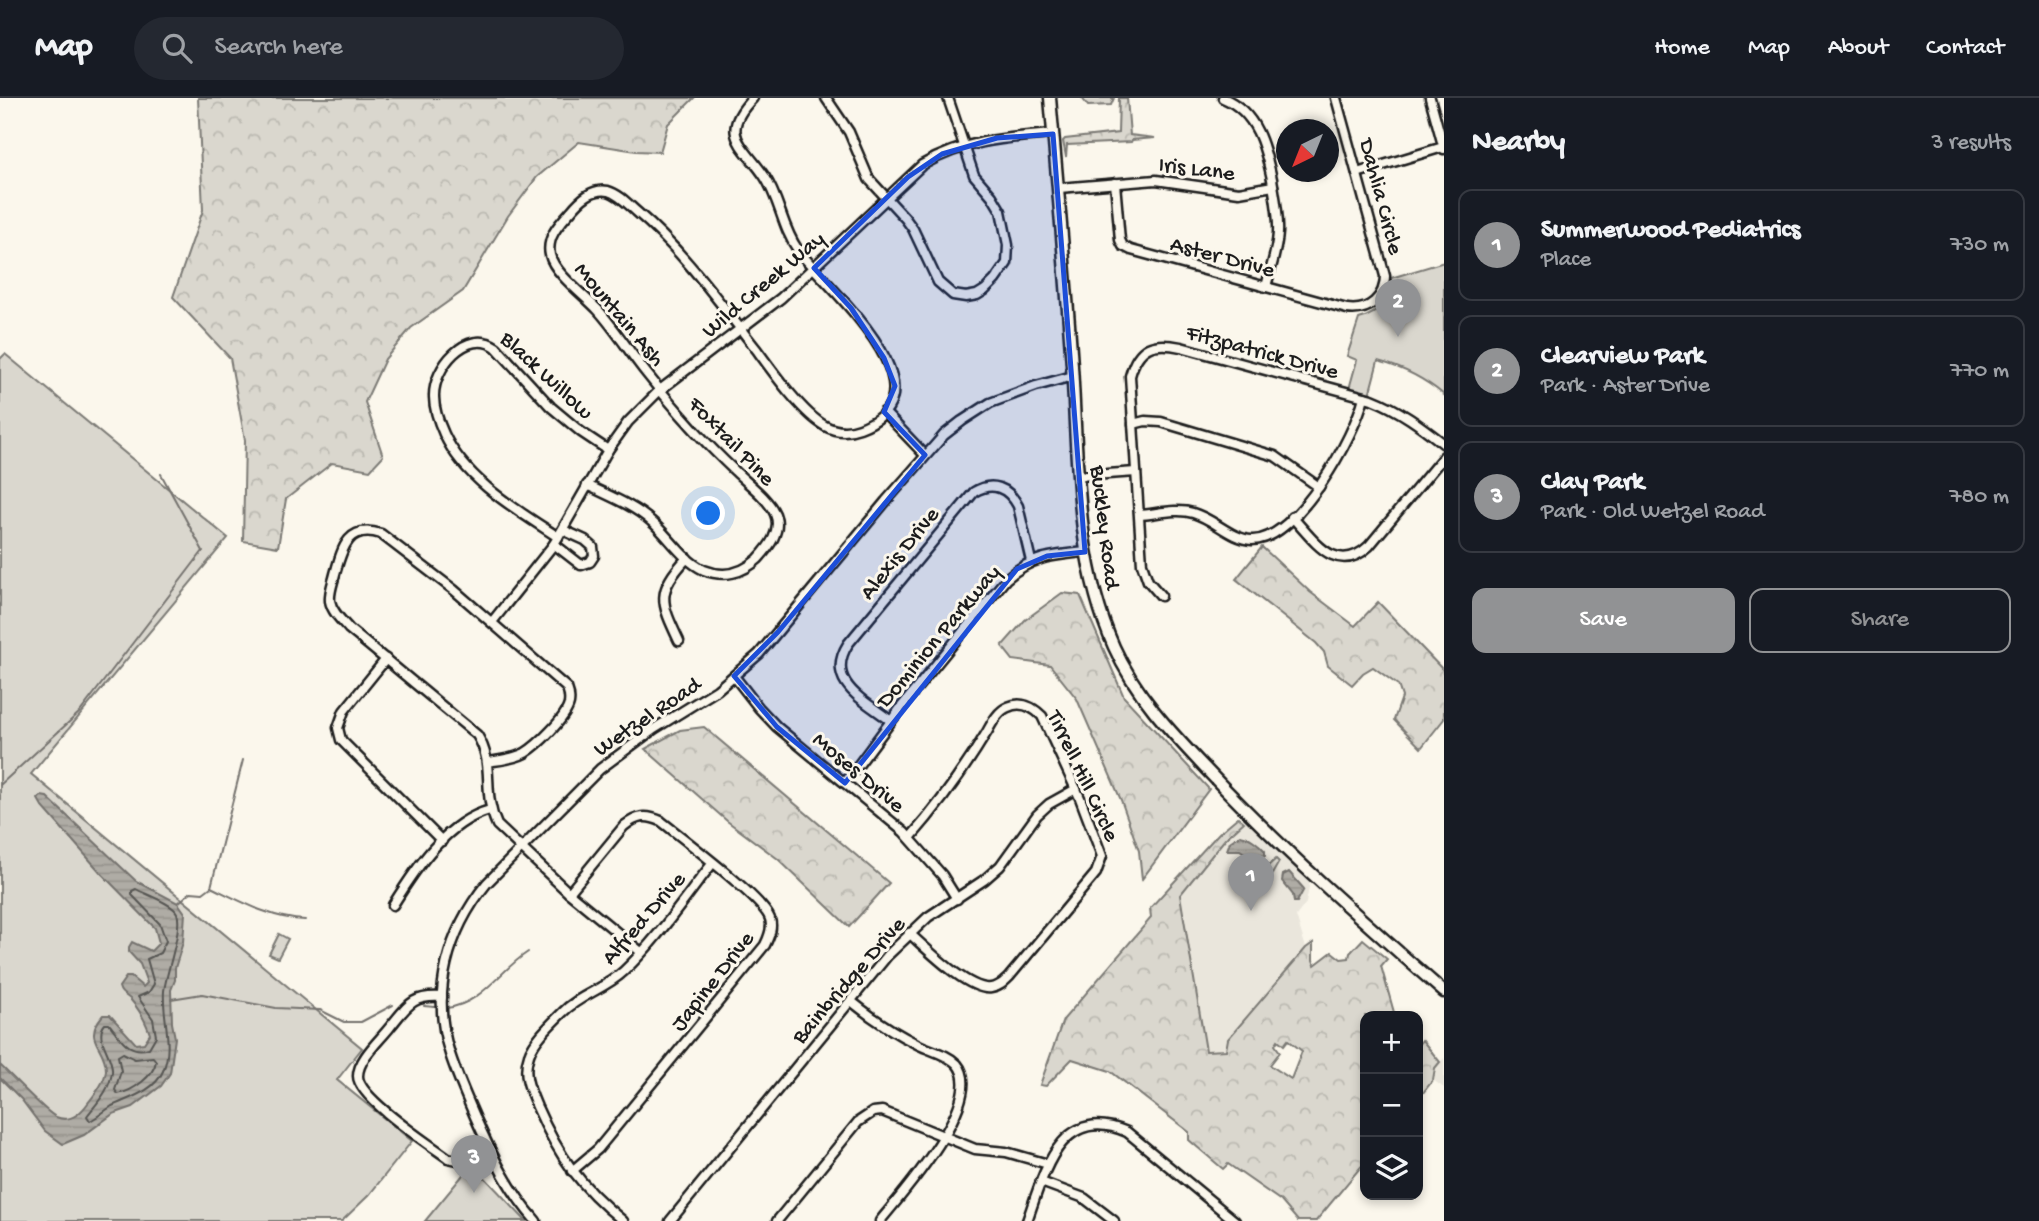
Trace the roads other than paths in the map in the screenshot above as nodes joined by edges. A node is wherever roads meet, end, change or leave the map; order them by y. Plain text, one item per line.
1 (753, 98) edge
2 (826, 98) edge
3 (948, 98) edge
4 (1050, 98) edge
5 (1223, 98) edge
6 (1336, 98) edge
7 (1430, 98) edge
8 (1053, 134) junction
9 (963, 145) junction
10 (1444, 148) edge
11 (1357, 173) junction
12 (1115, 183) junction
13 (1273, 186) junction
14 (1059, 188) junction
15 (886, 198) junction
16 (814, 268) junction
17 (1266, 287) junction
18 (1374, 302) joint
19 (740, 329) junction
20 (1073, 376) junction
21 (660, 390) junction
22 (1364, 397) junction
23 (884, 412) junction
24 (1133, 424) junction
25 (1444, 444) edge
26 (608, 450) junction
27 (925, 455) junction
28 (1444, 456) edge
29 (1136, 472) junction
30 (1079, 476) junction
31 (587, 485) junction
32 (1319, 487) junction
33 (1140, 516) junction
34 (1292, 517) junction
35 (558, 537) junction
36 (1085, 552) junction
37 (687, 558) junction
38 (1031, 561) junction
39 (1161, 596) dead end
40 (492, 622) junction
41 (679, 640) dead end
42 (386, 659) junction
43 (734, 676) junction
44 (891, 721) junction
45 (488, 762) junction
46 (845, 783) junction
47 (1076, 789) junction
48 (490, 810) junction
49 (910, 838) junction
50 (442, 841) junction
51 (520, 848) junction
52 (712, 864) junction
53 (569, 893) junction
54 (957, 899) junction
55 (393, 905) dead end
56 (909, 933) junction
57 (640, 952) junction
58 (1444, 992) edge
59 (442, 997) junction
60 (851, 1001) junction
61 (944, 1138) junction
62 (490, 1149) junction
63 (1048, 1164) junction
64 (572, 1171) junction
65 (1041, 1182) junction
66 (536, 1221) edge
67 (623, 1221) edge
68 (670, 1221) edge
69 (777, 1221) edge
70 (880, 1221) edge
71 (1027, 1221) edge
72 (1114, 1221) edge
73 (1235, 1221) edge

1 - 16 street
2 - 15 street
3 - 9 street
4 - 8 main road, Buckley Road
5 - 13 street
6 - 11 street, Dahlia Circle
7 - 10 street
8 - 9 street, Wild Creek Way
8 - 14 main road, Buckley Road
9 - 15 street, Wild Creek Way
9 - 15 street
10 - 11 street
11 - 18 street, Dahlia Circle
12 - 13 street, Iris Lane
12 - 14 street, Iris Lane
12 - 17 street, Aster Drive
13 - 17 street
14 - 20 main road, Buckley Road
15 - 16 street, Wild Creek Way
16 - 19 street, Wild Creek Way
16 - 23 street
17 - 18 street, Aster Drive
19 - 21 street, Wild Creek Way
19 - 21 street, Mountain Ash
19 - 23 street
20 - 27 street, Wetzel Road
20 - 30 main road, Buckley Road
21 - 26 street, Wild Creek Way
21 - 37 street, Foxtail Pine
22 - 24 street, Fitzpatrick Drive
22 - 25 street, Fitzpatrick Drive
22 - 32 street
23 - 27 street
24 - 29 street, Fitzpatrick Drive
24 - 32 street
26 - 31 street, Wild Creek Way
26 - 35 street, Black Willow
27 - 43 street, Wetzel Road
28 - 34 street
29 - 30 street
29 - 33 street, Fitzpatrick Drive
30 - 36 main road, Buckley Road
31 - 35 street, Wild Creek Way
31 - 37 street, Foxtail Pine
32 - 34 street
33 - 34 street
33 - 39 street, Fitzpatrick Drive
35 - 40 street, Wild Creek Way
36 - 38 street, Dominion Parkway
36 - 58 main road, Buckley Road
37 - 41 street
38 - 44 street, Dominion Parkway
38 - 44 street, Alexis Drive
40 - 42 street
40 - 45 street
42 - 45 street
42 - 50 street
43 - 46 street, Moses Drive
43 - 51 street, Wetzel Road
44 - 46 street, Dominion Parkway
45 - 48 street
46 - 49 street, Moses Drive
47 - 49 street, Tirrell Hill Circle
47 - 54 street, Bainbridge Drive
47 - 56 street, Tirrell Hill Circle
48 - 50 street
48 - 51 street
49 - 54 street, Moses Drive
50 - 55 street
51 - 53 street
51 - 59 street, Wetzel Road
52 - 53 street, Japine Drive
52 - 57 street, Alfred Drive
52 - 64 street, Japine Drive
53 - 57 street
54 - 56 street, Bainbridge Drive
56 - 60 street, Bainbridge Drive
57 - 64 street, Alfred Drive
59 - 62 street, Wetzel Road
59 - 62 street
60 - 61 street
60 - 68 street, Bainbridge Drive
61 - 63 street
61 - 69 street
61 - 70 street
62 - 66 street, Wetzel Road
63 - 65 street
63 - 73 street
64 - 67 street, Alfred Drive
65 - 71 street
65 - 72 street

